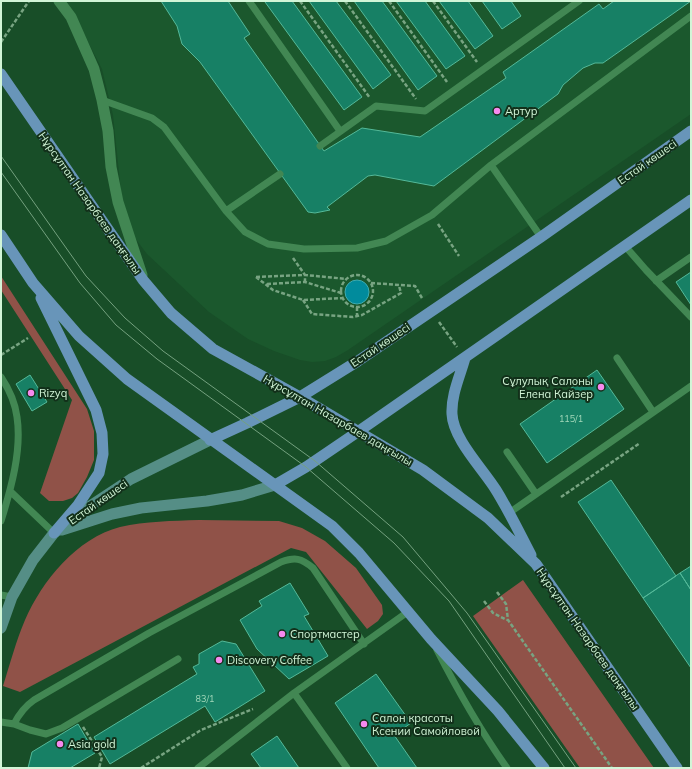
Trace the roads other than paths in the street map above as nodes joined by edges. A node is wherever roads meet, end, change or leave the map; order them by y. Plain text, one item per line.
1 (59, 1) edge
2 (249, 1) edge
3 (579, 1) edge
4 (691, 16) edge
5 (1, 74) edge
6 (102, 100) junction
7 (340, 131) junction
8 (691, 131) edge
9 (320, 146) dead end
10 (491, 166) junction
11 (280, 174) dead end
12 (691, 200) edge
13 (226, 211) junction
14 (1, 235) edge
15 (542, 237) junction
16 (625, 246) junction
17 (691, 257) edge
18 (143, 280) junction
19 (656, 281) junction
20 (33, 283) junction
21 (691, 317) edge
22 (465, 358) junction
23 (617, 358) dead end
24 (1, 376) edge
25 (691, 386) edge
26 (300, 397) junction
27 (653, 412) junction
28 (359, 431) junction
29 (210, 440) junction
30 (507, 452) dead end
31 (275, 484) junction
32 (10, 491) junction
33 (536, 494) junction
34 (509, 513) junction
35 (1, 521) edge
36 (54, 533) junction
37 (536, 564) junction
38 (6, 596) edge
39 (409, 611) junction
40 (1, 628) edge
41 (431, 639) junction
42 (364, 644) junction
43 (178, 659) dead end
44 (294, 693) junction
45 (1, 722) edge
46 (14, 724) junction
47 (202, 767) edge
48 (345, 767) edge
49 (507, 768) edge
50 (544, 768) edge
51 (677, 768) edge

1 - 6 street
2 - 7 lane
3 - 7 lane
4 - 10 lane
5 - 18 main road, Нұрсұлтан Назарбаев даңғылы
6 - 13 lane
6 - 18 street
7 - 9 lane
8 - 15 main road, Естай көшесі
10 - 13 lane
10 - 15 lane
11 - 13 lane
12 - 16 main road, Естай көшесі
14 - 20 main road
15 - 26 main road, Естай көшесі
16 - 19 lane
16 - 22 main road, Естай көшесі
17 - 19 lane
18 - 26 main road, Нұрсұлтан Назарбаев даңғылы
19 - 21 lane
20 - 29 main road
20 - 36 main road
22 - 28 main road, Естай көшесі
22 - 34 main road
23 - 27 lane
24 - 32 lane
25 - 27 lane
26 - 28 main road, Нұрсұлтан Назарбаев даңғылы
26 - 29 main road, Естай көшесі
27 - 33 lane
28 - 31 main road, Естай көшесі
28 - 37 main road, Нұрсұлтан Назарбаев даңғылы
29 - 31 main road
29 - 36 main road, Естай көшесі
30 - 33 lane
31 - 36 main road, Естай көшесі
31 - 39 main road
32 - 35 lane
32 - 36 lane
33 - 34 lane
34 - 37 main road
36 - 38 main road, Естай көшесі
37 - 51 main road, Нұрсұлтан Назарбаев даңғылы
38 - 40 main road, Естай көшесі
39 - 41 main road
39 - 42 lane
41 - 49 lane
41 - 50 main road
42 - 44 lane
42 - 46 lane
43 - 46 lane
44 - 47 lane
44 - 48 lane
45 - 46 lane

